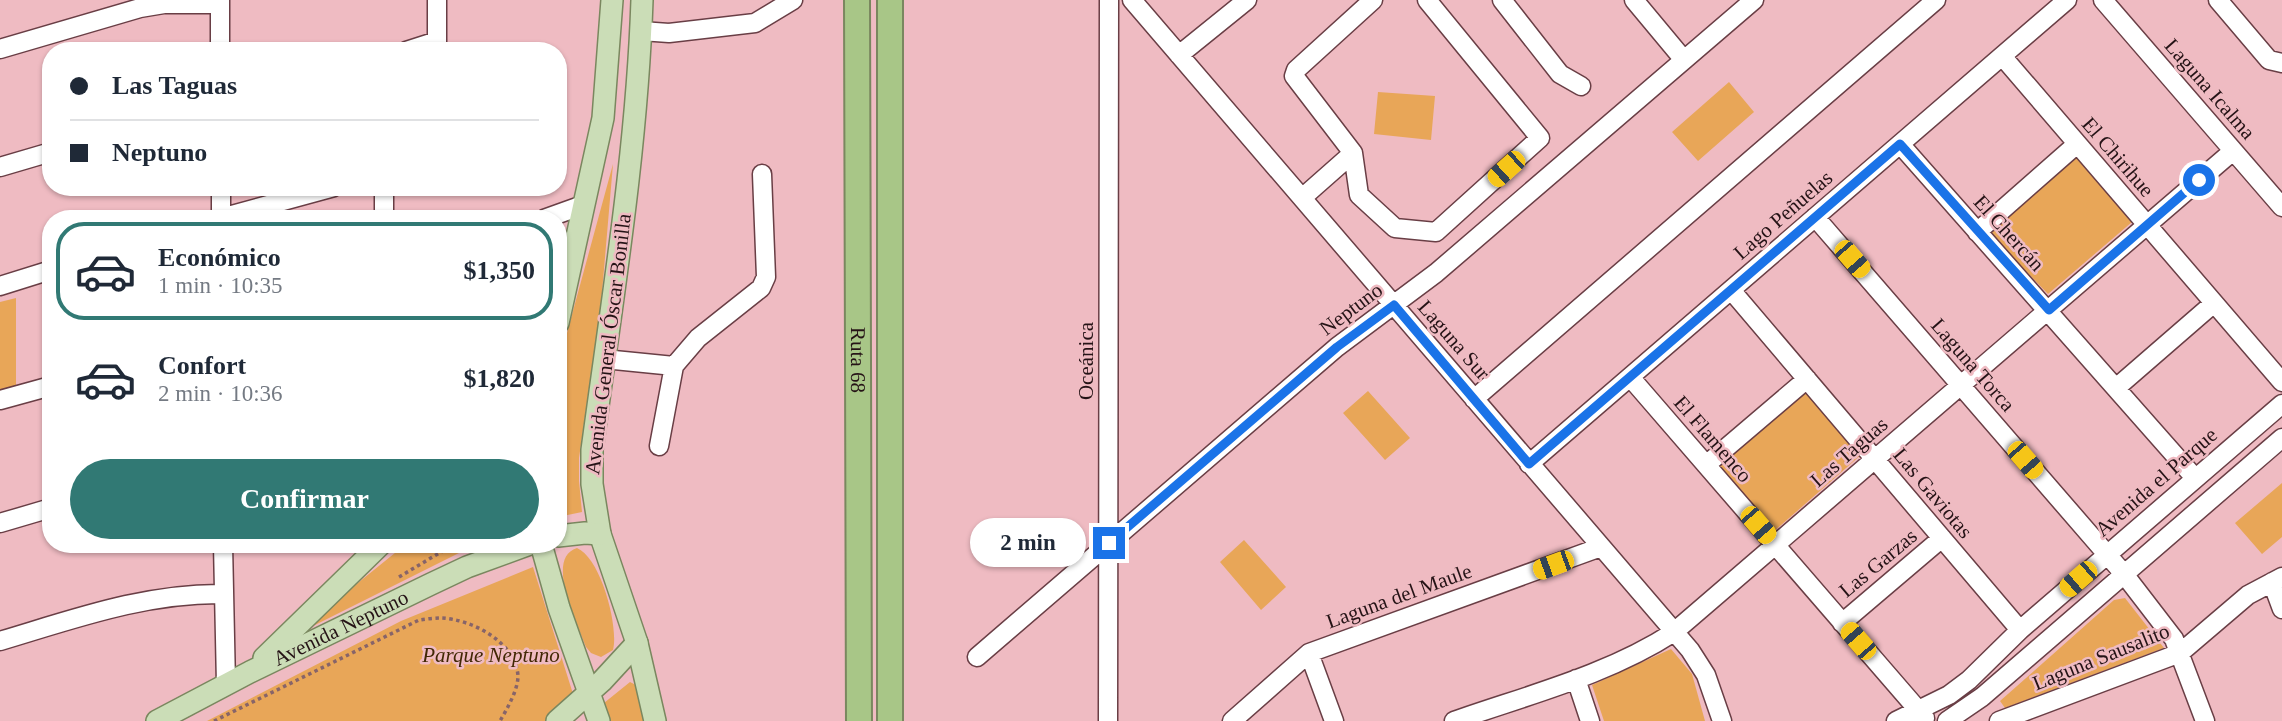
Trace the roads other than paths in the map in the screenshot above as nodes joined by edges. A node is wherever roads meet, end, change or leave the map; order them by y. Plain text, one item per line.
1 (437, 0) edge
2 (612, 0) edge
3 (642, 0) edge
4 (793, 0) edge
5 (857, 0) edge
6 (890, 0) edge
7 (1109, 0) edge
8 (1132, 0) edge
9 (1373, 0) edge
10 (1427, 0) edge
11 (1502, 0) edge
12 (1633, 0) edge
13 (1754, 0) edge
14 (1936, 0) edge
15 (2067, 0) edge
16 (2103, 0) edge
17 (2218, 0) edge
18 (220, 2) edge
19 (1237, 3) edge
20 (641, 31) junction
21 (220, 42) edge
22 (437, 42) edge
23 (0, 49) edge
24 (1179, 55) junction
25 (2002, 56) junction
26 (1684, 60) junction
27 (2282, 63) edge
28 (1581, 86) dead end
29 (1900, 144) junction
30 (2077, 144) junction
31 (2233, 151) junction
32 (1353, 153) junction
33 (42, 155) edge
34 (0, 167) edge
35 (762, 174) dead end
36 (301, 196) edge
37 (1302, 198) junction
38 (583, 207) junction
39 (2282, 207) edge
40 (250, 210) edge
41 (567, 212) edge
42 (1815, 217) junction
43 (2147, 225) junction
44 (1977, 232) junction
45 (567, 248) edge
46 (42, 273) edge
47 (567, 281) edge
48 (0, 286) edge
49 (1731, 290) junction
50 (2214, 303) junction
51 (1394, 305) junction
52 (2049, 310) junction
53 (604, 359) junction
54 (674, 366) junction
55 (1630, 377) junction
56 (1807, 379) junction
57 (2282, 382) edge
58 (1961, 385) junction
59 (42, 388) edge
60 (2116, 388) junction
61 (1474, 398) junction
62 (0, 400) edge
63 (2282, 404) edge
64 (2282, 438) edge
65 (659, 446) dead end
66 (1875, 459) junction
67 (1529, 464) junction
68 (1706, 465) junction
69 (2195, 478) junction
70 (42, 511) edge
71 (0, 523) edge
72 (600, 534) junction
73 (567, 535) edge
74 (1942, 538) junction
75 (1109, 543) junction
76 (1776, 545) junction
77 (1601, 547) junction
78 (223, 553) edge
79 (372, 553) edge
80 (505, 553) edge
81 (544, 553) edge
82 (2106, 554) junction
83 (2124, 574) junction
84 (2277, 580) edge
85 (223, 594) junction
86 (2282, 608) edge
87 (1842, 623) junction
88 (2020, 630) junction
89 (1675, 632) junction
90 (0, 641) edge
91 (637, 643) junction
92 (1309, 653) junction
93 (2180, 653) junction
94 (977, 657) dead end
95 (250, 672) junction
96 (1576, 679) junction
97 (226, 685) junction
98 (589, 693) junction
99 (1970, 715) edge
100 (1483, 716) edge
101 (1923, 716) edge
102 (157, 721) edge
103 (557, 721) edge
104 (599, 721) edge
105 (655, 721) edge
106 (859, 721) edge
107 (890, 721) edge
108 (1108, 721) edge
109 (1232, 721) edge
110 (1334, 721) edge
111 (1454, 721) edge
112 (1590, 721) edge
113 (1722, 721) edge
114 (1896, 721) edge
115 (1947, 721) edge
116 (1999, 721) edge
117 (2205, 721) edge

1 - 22 street
2 - 38 main road, Avenida General Óscar Bonilla
3 - 20 main road, Avenida General Óscar Bonilla
4 - 20 street
5 - 106 highway, Ruta 68
6 - 107 highway, Ruta 68
7 - 75 street, Oceánica
8 - 24 street, Laguna Sur
9 - 32 street
10 - 32 street
11 - 28 street
12 - 26 street
13 - 26 street, Neptuno
14 - 61 street
15 - 25 street, Lago Peñuelas
16 - 31 street, Laguna Icalma
17 - 27 street
18 - 21 street
18 - 23 street
19 - 24 street
20 - 53 main road, Avenida General Óscar Bonilla
24 - 37 street, Laguna Sur
25 - 29 street, Lago Peñuelas
25 - 30 street, El Chirihue
26 - 51 street, Neptuno
29 - 42 street, Lago Peñuelas
29 - 44 street, El Chercán
30 - 43 street, El Chirihue
30 - 44 street
31 - 39 street, Laguna Icalma
31 - 43 street, Las Taguas
32 - 37 street
33 - 34 street
35 - 54 street
36 - 40 street
37 - 51 street, Laguna Sur
38 - 41 street
38 - 45 main road
38 - 47 main road, Avenida General Óscar Bonilla
42 - 49 street, Lago Peñuelas
42 - 58 street, Laguna Torca
43 - 50 street, El Chirihue
43 - 52 street, Las Taguas
44 - 52 street, El Chercán
46 - 48 street
49 - 55 street, Lago Peñuelas
49 - 56 street, Las Gaviotas
50 - 57 street, El Chirihue
50 - 60 street
51 - 61 street, Laguna Sur
51 - 75 street, Neptuno
52 - 58 street, Las Taguas
52 - 60 street, El Chercán
53 - 54 street
53 - 72 main road, Avenida General Óscar Bonilla
54 - 65 street
55 - 67 street, Lago Peñuelas
55 - 68 street, El Flamenco
56 - 66 street, Las Gaviotas
56 - 68 street
58 - 66 street, Las Taguas
58 - 82 street, Laguna Torca
59 - 62 street
60 - 69 street, El Chercán
61 - 67 street, Laguna Sur
63 - 69 street, Avenida el Parque
64 - 83 street
66 - 74 street, Las Gaviotas
66 - 76 street, Las Taguas
67 - 77 street, Laguna Sur
68 - 76 street, El Flamenco
69 - 82 street, Avenida el Parque
70 - 71 street
72 - 73 main road
72 - 91 main road, Avenida General Óscar Bonilla
74 - 87 street, Las Garzas
74 - 88 street, Las Gaviotas
75 - 94 street, Neptuno
75 - 108 street, Oceánica
76 - 87 street, El Flamenco
76 - 89 street, Las Taguas
77 - 89 street, Laguna Sur
77 - 92 street, Laguna del Maule
78 - 85 street
79 - 95 main road
80 - 95 main road, Avenida Neptuno
81 - 98 main road
82 - 83 street, Laguna Torca
82 - 88 street, Avenida el Parque
83 - 93 street, Laguna Torca
83 - 99 street
84 - 86 street
84 - 93 street, Laguna Sausalito
85 - 90 street
85 - 97 street
87 - 101 street, El Flamenco
88 - 101 street, Avenida el Parque
89 - 96 street, Las Taguas
89 - 113 street, Laguna Sur
91 - 98 main road
91 - 105 main road, Avenida General Óscar Bonilla
92 - 109 street, Laguna del Maule
92 - 110 street
93 - 116 street, Laguna Sausalito
93 - 117 street, Laguna Torca
95 - 97 main road, Avenida Neptuno
96 - 100 street, Las Taguas
96 - 112 street
97 - 102 main road, Avenida Neptuno
98 - 103 main road
98 - 104 main road
99 - 115 street
100 - 111 street, Las Taguas
101 - 114 street, Avenida el Parque

